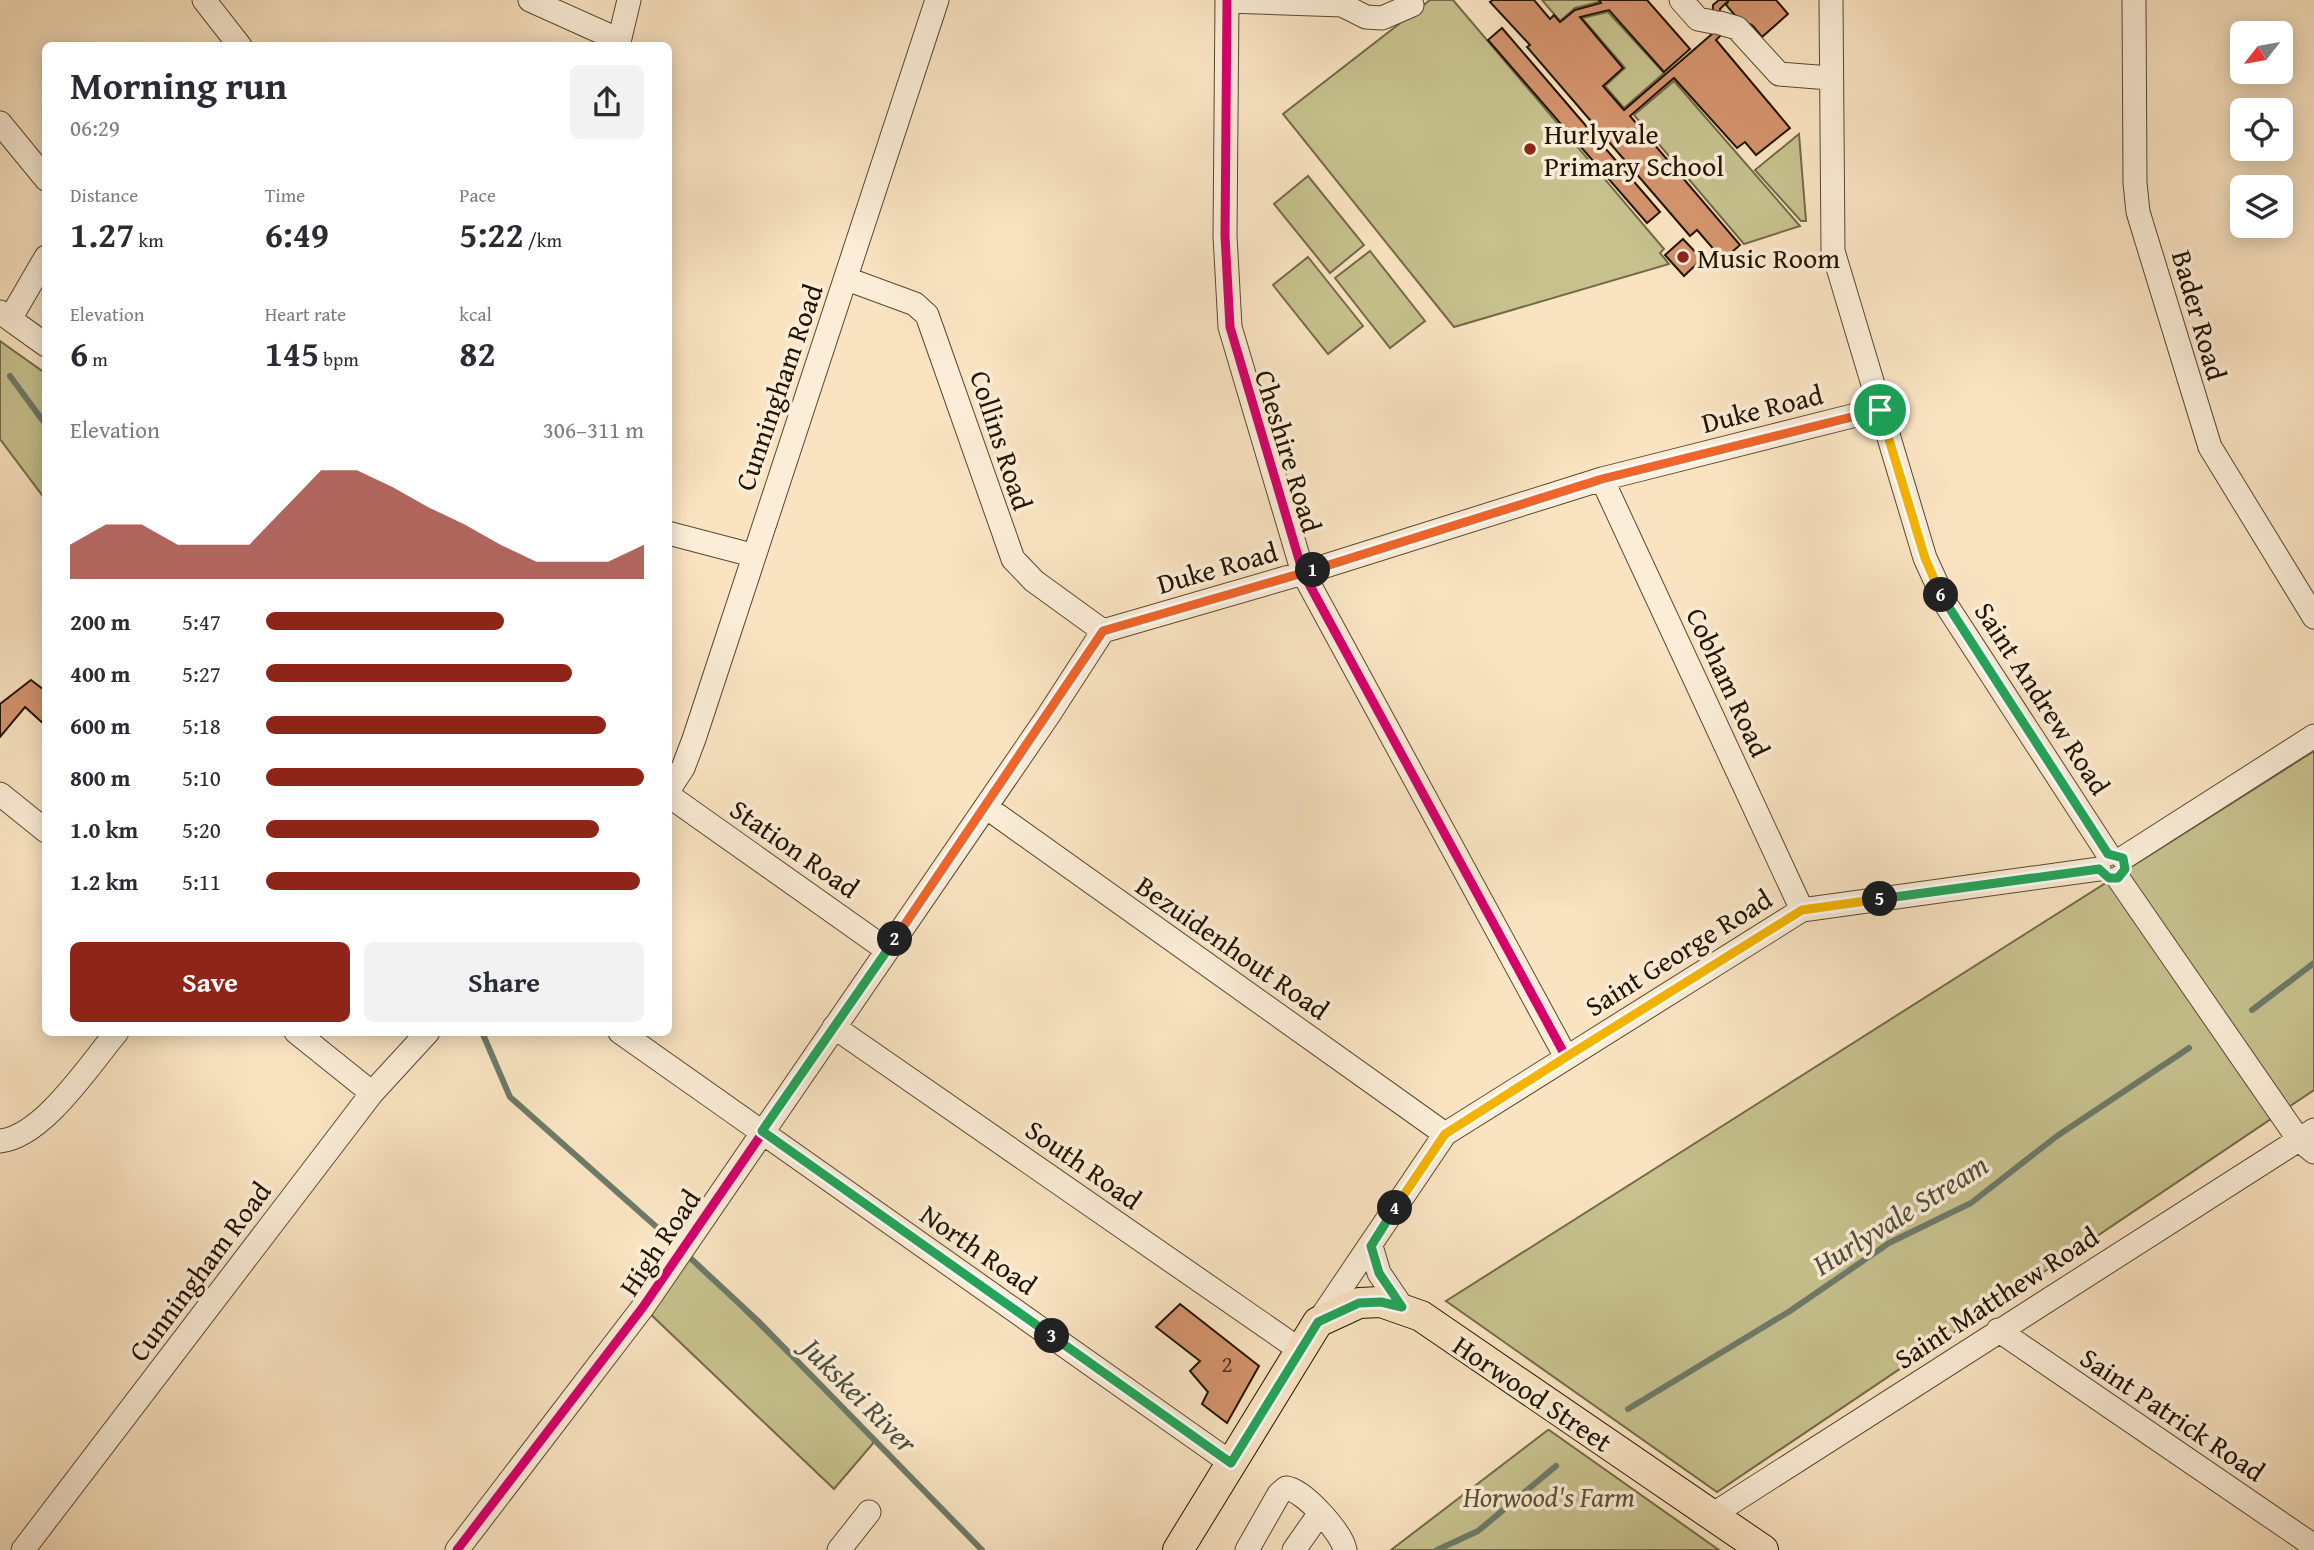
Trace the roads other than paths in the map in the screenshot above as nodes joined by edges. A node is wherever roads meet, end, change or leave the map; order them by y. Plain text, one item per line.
1 (204, 0) edge
2 (530, 0) edge
3 (629, 0) edge
4 (937, 0) edge
5 (1227, 0) edge
6 (1681, 0) edge
7 (1831, 0) edge
8 (2134, 0) edge
9 (1289, 2) edge
10 (1412, 5) dead end
11 (236, 42) edge
12 (616, 42) edge
13 (618, 42) edge
14 (1830, 78) junction
15 (0, 124) edge
16 (42, 174) edge
17 (42, 263) edge
18 (847, 279) junction
19 (5, 315) edge
20 (42, 342) edge
21 (1880, 410) junction
22 (1602, 479) junction
23 (672, 534) edge
24 (752, 555) junction
25 (1303, 573) junction
26 (2314, 617) edge
27 (1103, 631) junction
28 (2314, 736) edge
29 (672, 786) edge
30 (0, 794) edge
31 (672, 796) edge
32 (986, 807) junction
33 (42, 828) edge
34 (2112, 865) junction
35 (1802, 910) junction
36 (887, 950) junction
37 (834, 1027) junction
38 (114, 1036) edge
39 (301, 1036) edge
40 (424, 1036) edge
41 (626, 1036) edge
42 (1566, 1057) junction
43 (372, 1093) junction
44 (762, 1131) junction
45 (1445, 1134) junction
46 (0, 1140) edge
47 (2309, 1141) edge
48 (1371, 1246) junction
49 (1402, 1307) junction
50 (1318, 1322) junction
51 (1998, 1331) junction
52 (1300, 1350) junction
53 (1231, 1463) junction
54 (869, 1512) dead end
55 (1320, 1514) junction
56 (1712, 1515) junction
57 (2314, 1546) edge
58 (1180, 1549) edge
59 (23, 1550) edge
60 (457, 1550) edge
61 (839, 1550) edge
62 (1247, 1550) edge
63 (1294, 1550) edge
64 (1345, 1550) edge
65 (1763, 1550) edge

1 - 11 street
2 - 12 street
3 - 13 street
4 - 18 street, Cunningham Road
5 - 9 street
5 - 25 street, Cheshire Road
6 - 14 street
7 - 14 street, Saint Andrew Road
8 - 26 street, Bader Road
9 - 10 street
14 - 21 street, Saint Andrew Road
15 - 16 street
17 - 19 street
18 - 24 street, Cunningham Road
18 - 27 street, Collins Road
19 - 20 street
21 - 22 street, Duke Road
21 - 34 street, Saint Andrew Road
22 - 25 street, Duke Road
22 - 35 street, Cobham Road
23 - 24 street
24 - 29 street, Cunningham Road
25 - 27 street, Duke Road
25 - 42 street, Cheshire Road
27 - 32 street
28 - 34 street
30 - 33 street
31 - 36 street, Station Road
32 - 36 street
32 - 45 street, Bezuidenhout Road
34 - 35 street, Saint George Road
34 - 47 street, Saint Andrew Road
35 - 42 street, Saint George Road
36 - 37 street, High Road
37 - 44 street, High Road
37 - 52 street, South Road
38 - 46 street
39 - 43 street
40 - 43 street, Cunningham Road
41 - 44 street, North Road
42 - 45 street, Saint George Road
43 - 59 street, Cunningham Road
44 - 53 street, North Road
44 - 60 street, High Road
45 - 48 street, Saint George Road
47 - 51 street, Saint Matthew Road
48 - 49 street
48 - 50 street, Saint George Road
49 - 50 main road, Horwood Street
49 - 56 main road, Horwood Street
50 - 52 main road
51 - 56 street, Saint Matthew Road
51 - 57 street, Saint Patrick Road
52 - 53 main road
53 - 58 main road
54 - 61 street
55 - 62 street
55 - 63 street
55 - 64 street
56 - 65 main road, Horwood Street

